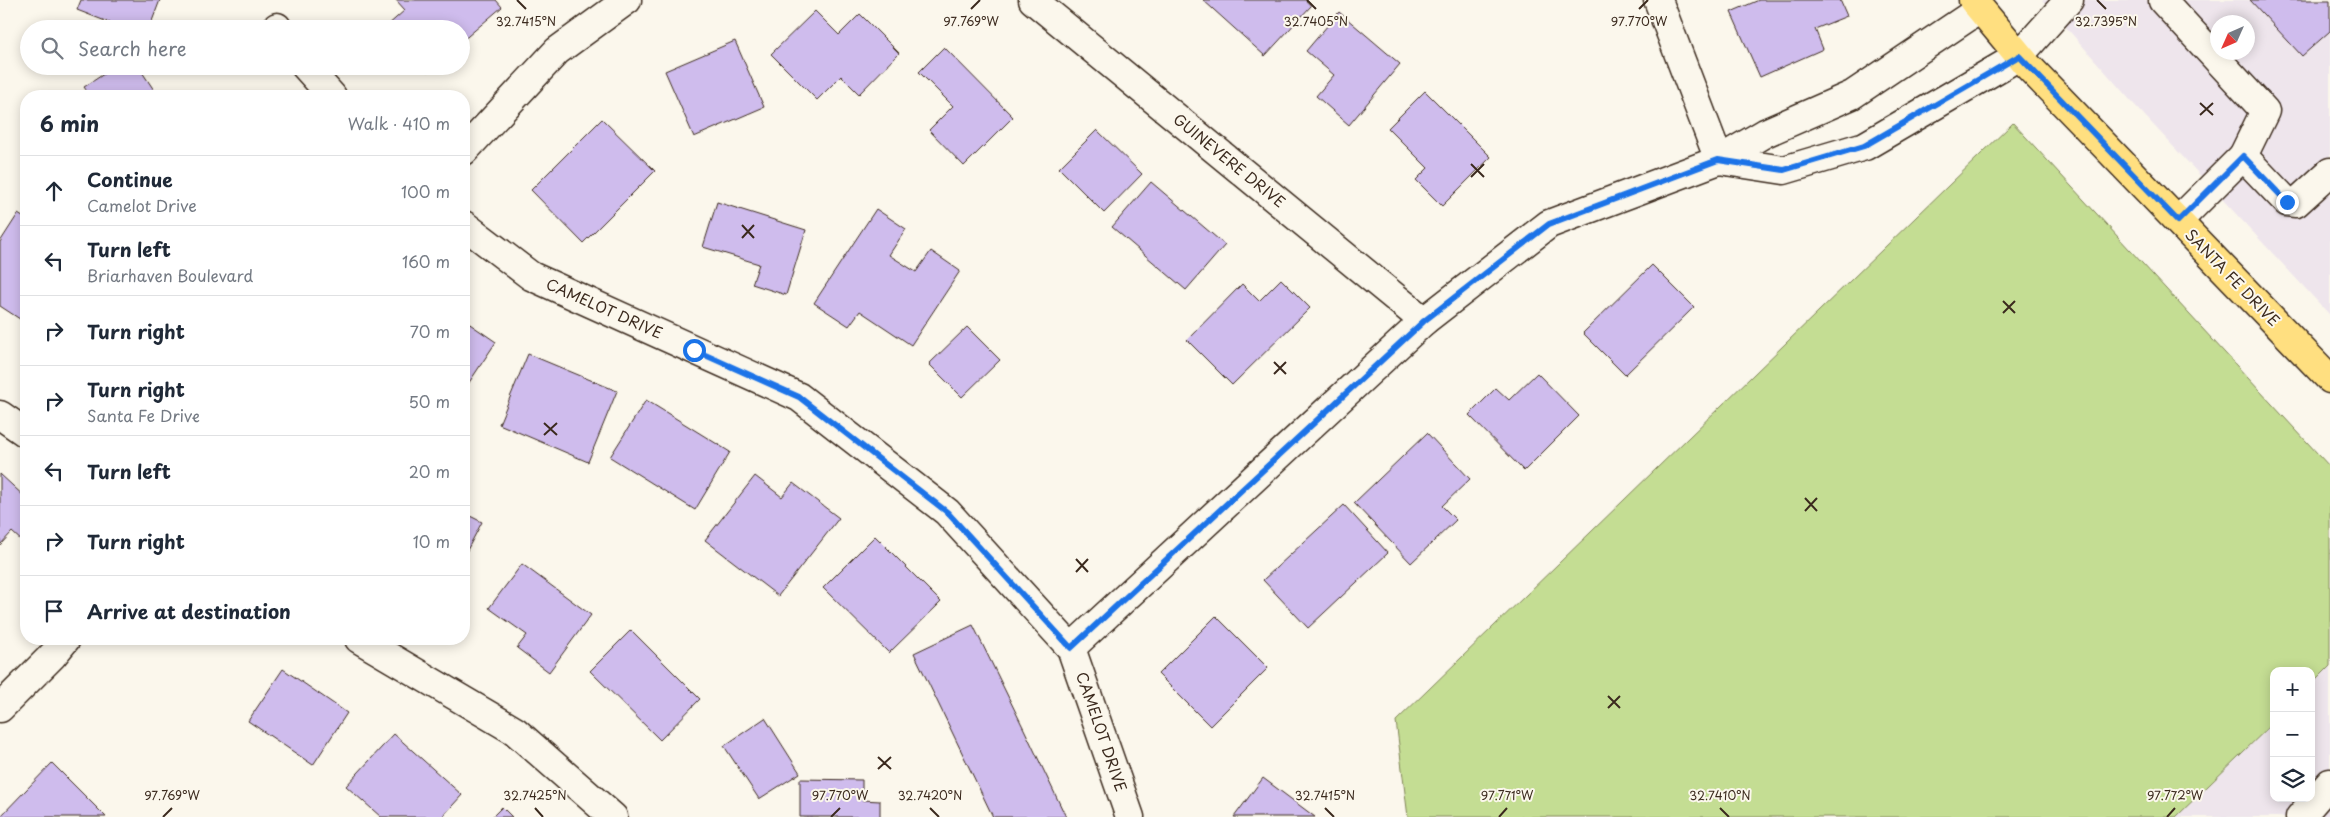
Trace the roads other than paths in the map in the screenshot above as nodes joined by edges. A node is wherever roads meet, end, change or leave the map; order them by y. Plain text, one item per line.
1 (627, 0) edge
2 (1033, 0) edge
3 (1658, 0) edge
4 (2069, 0) edge
5 (2163, 1) dead end
6 (1976, 5) edge
7 (2019, 56) junction
8 (313, 75) edge
9 (327, 90) edge
10 (470, 145) edge
11 (2243, 156) junction
12 (1718, 160) junction
13 (2330, 172) edge
14 (2178, 221) junction
15 (470, 230) edge
16 (1424, 321) junction
17 (2330, 379) edge
18 (0, 415) edge
19 (20, 429) edge
20 (61, 645) edge
21 (369, 645) edge
22 (1071, 648) junction
23 (0, 708) edge
24 (2330, 782) edge
25 (613, 817) edge
26 (1130, 817) edge
27 (2300, 817) edge

1 - 10 street
2 - 16 street, GUINEVERE DRIVE
3 - 12 street
4 - 7 street
5 - 11 street
6 - 7 main road, SANTA FE DRIVE
6 - 12 street
7 - 12 street
7 - 14 main road, SANTA FE DRIVE
8 - 9 street
11 - 13 street
11 - 14 street
12 - 16 street
14 - 17 main road, SANTA FE DRIVE
15 - 22 street, CAMELOT DRIVE
16 - 22 street
18 - 19 street
20 - 23 street
21 - 25 street
22 - 26 street, CAMELOT DRIVE
24 - 27 street

